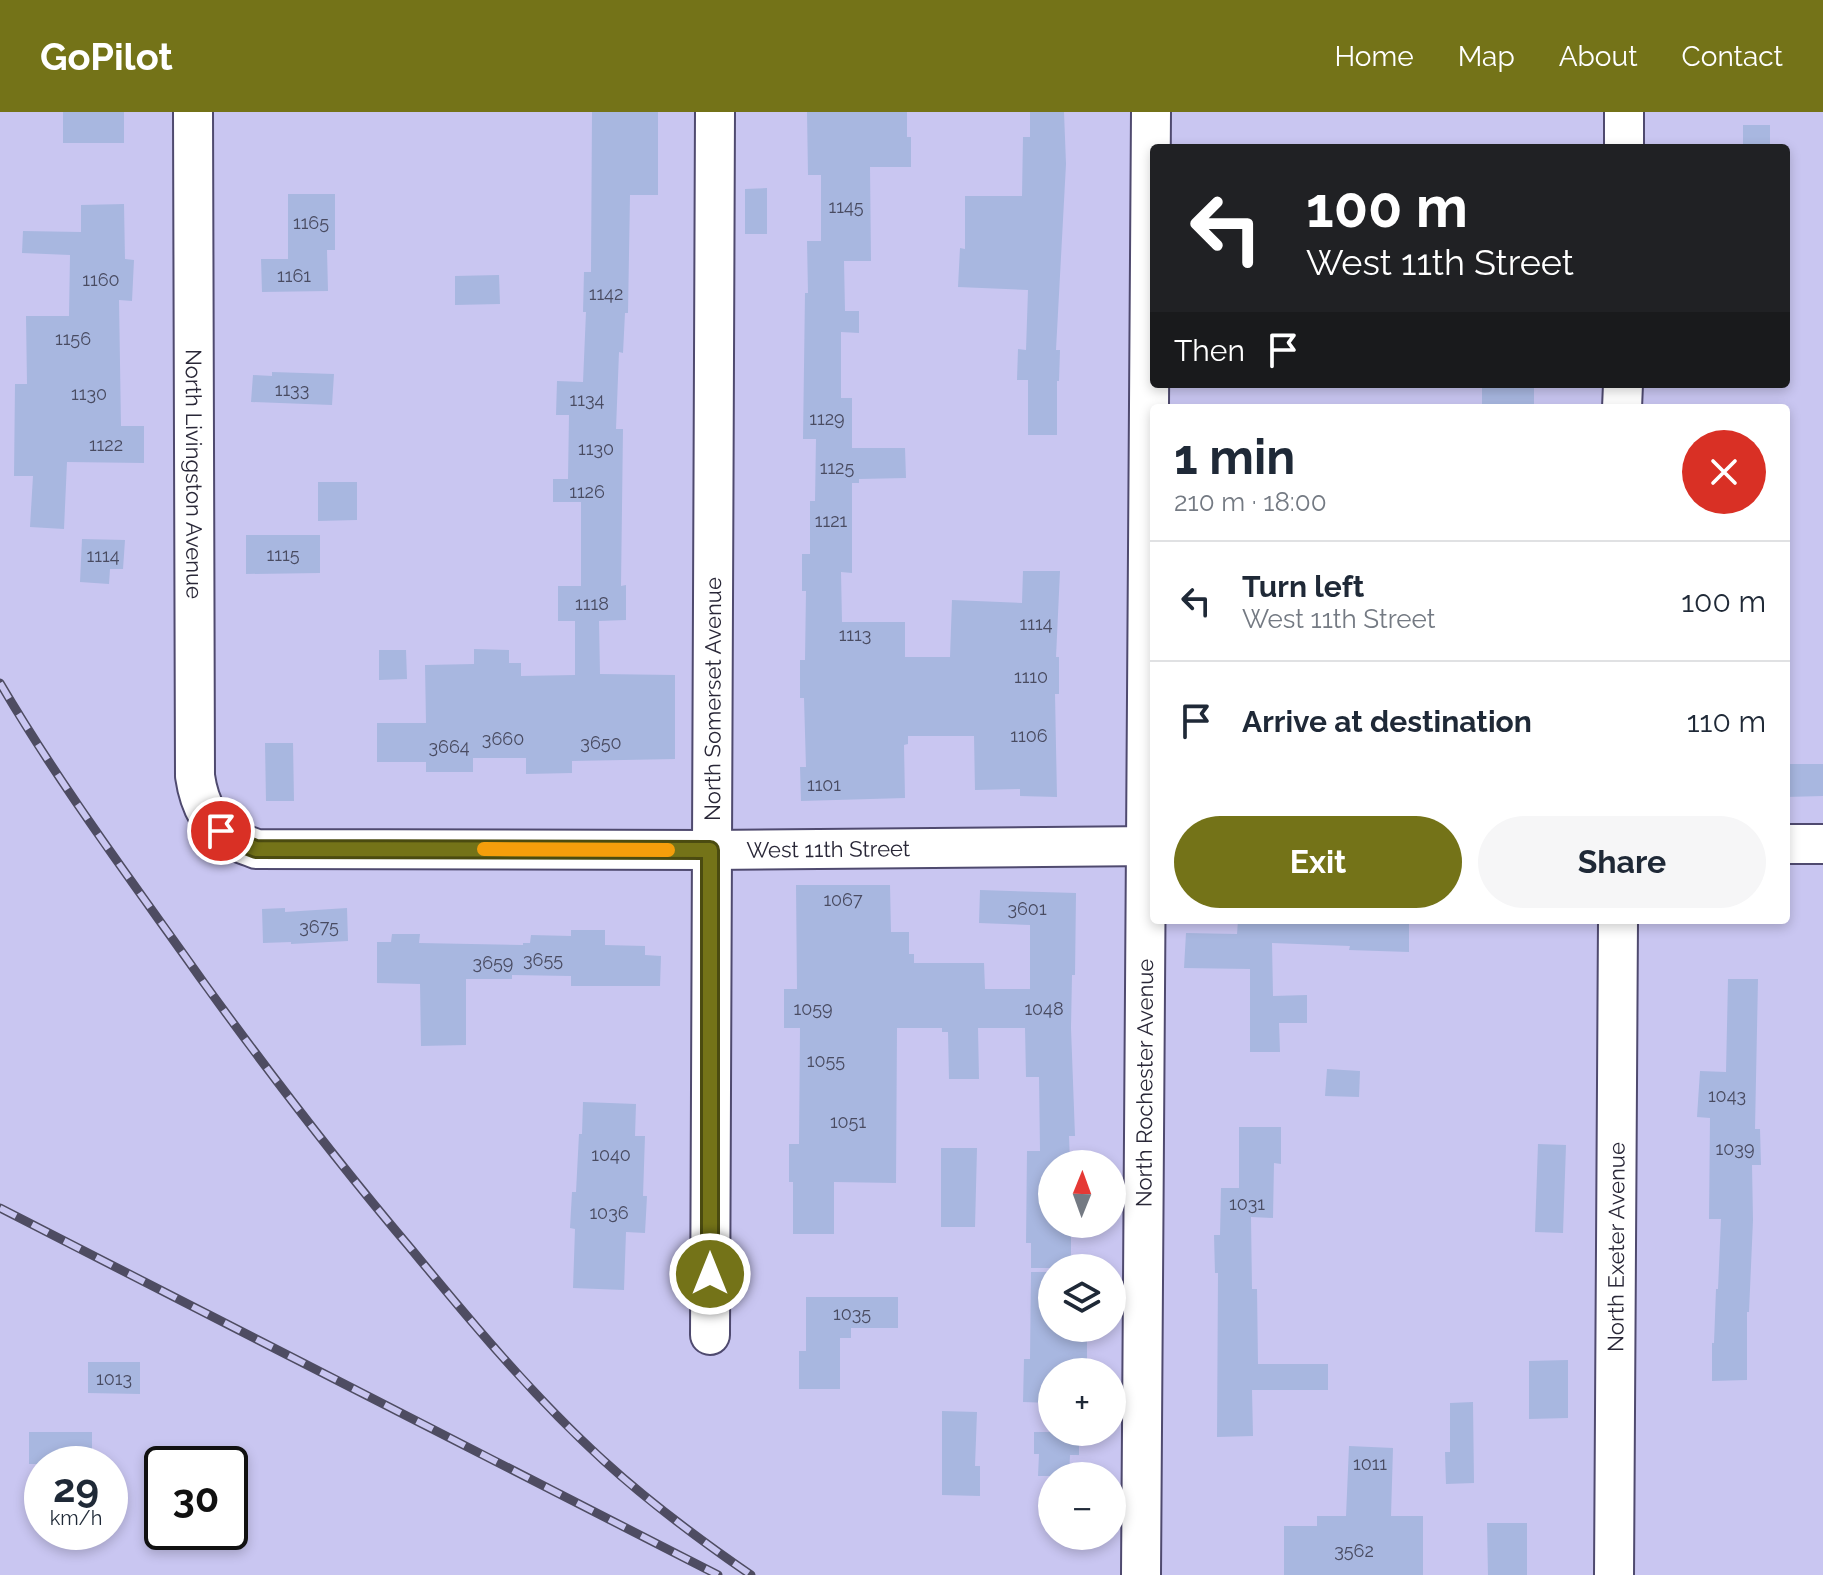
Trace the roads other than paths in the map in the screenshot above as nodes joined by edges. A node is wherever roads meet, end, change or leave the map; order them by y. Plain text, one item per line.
1 (193, 112) edge
2 (715, 112) edge
3 (1151, 112) edge
4 (1624, 112) edge
5 (1151, 144) edge
6 (1624, 144) edge
7 (221, 831) joint
8 (1790, 844) edge
9 (1823, 844) edge
10 (1150, 846) edge
11 (710, 850) junction
12 (1618, 924) edge
13 (710, 1335) dead end
14 (1141, 1575) edge
15 (1614, 1575) edge

1 - 7 street, North Livingston Avenue
2 - 11 street, North Somerset Avenue
3 - 5 street, North Rochester Avenue
4 - 6 street
7 - 11 street, West 11th Street
8 - 9 street
10 - 11 street, West 11th Street
10 - 14 street, North Rochester Avenue
11 - 13 street, North Somerset Avenue
12 - 15 street, North Exeter Avenue

